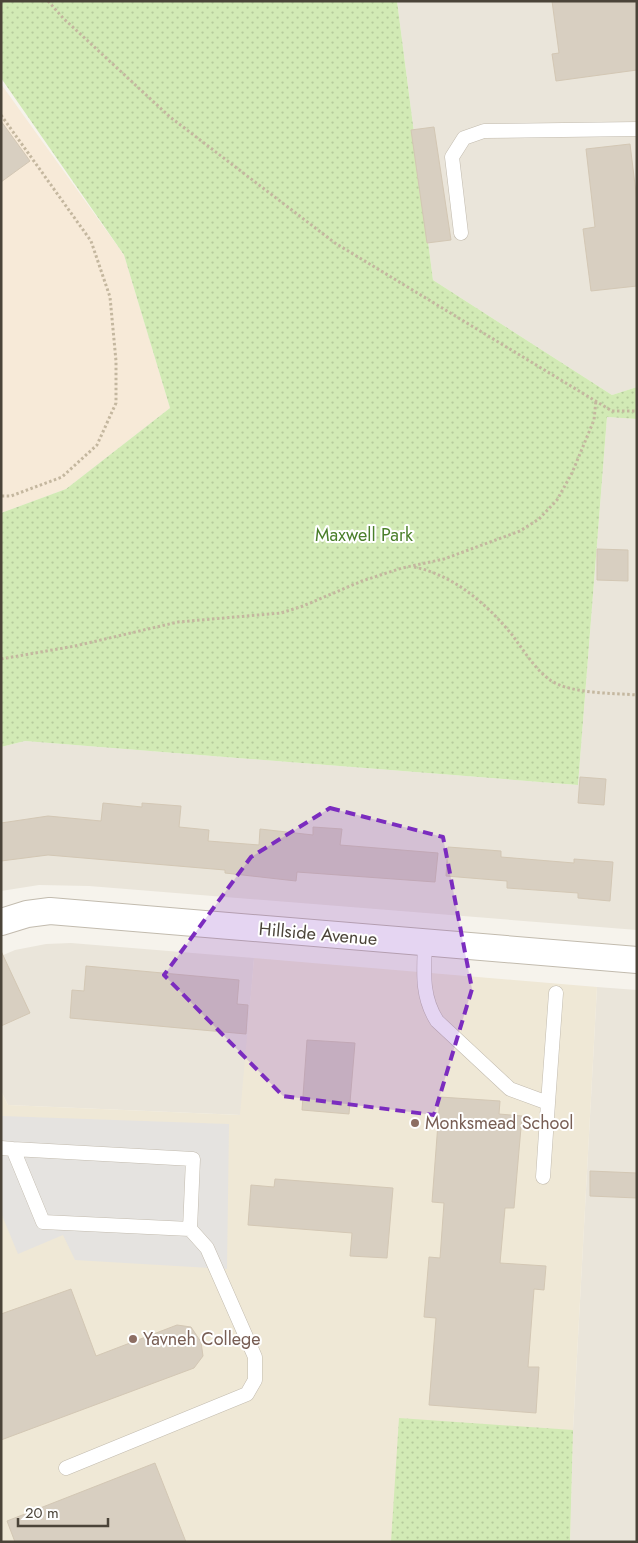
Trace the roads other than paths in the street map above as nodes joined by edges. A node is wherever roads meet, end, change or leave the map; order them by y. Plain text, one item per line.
1 (637, 129) edge
2 (461, 233) dead end
3 (1, 922) edge
4 (425, 943) junction
5 (637, 960) edge
6 (556, 993) dead end
7 (548, 1104) junction
8 (7, 1148) edge
9 (543, 1177) dead end
10 (190, 1229) junction
11 (66, 1468) dead end

1 - 2 lane
3 - 4 street, Hillside Avenue
4 - 5 street, Hillside Avenue
4 - 7 lane
6 - 7 lane
7 - 9 lane
8 - 10 lane
8 - 10 lane
10 - 11 lane

